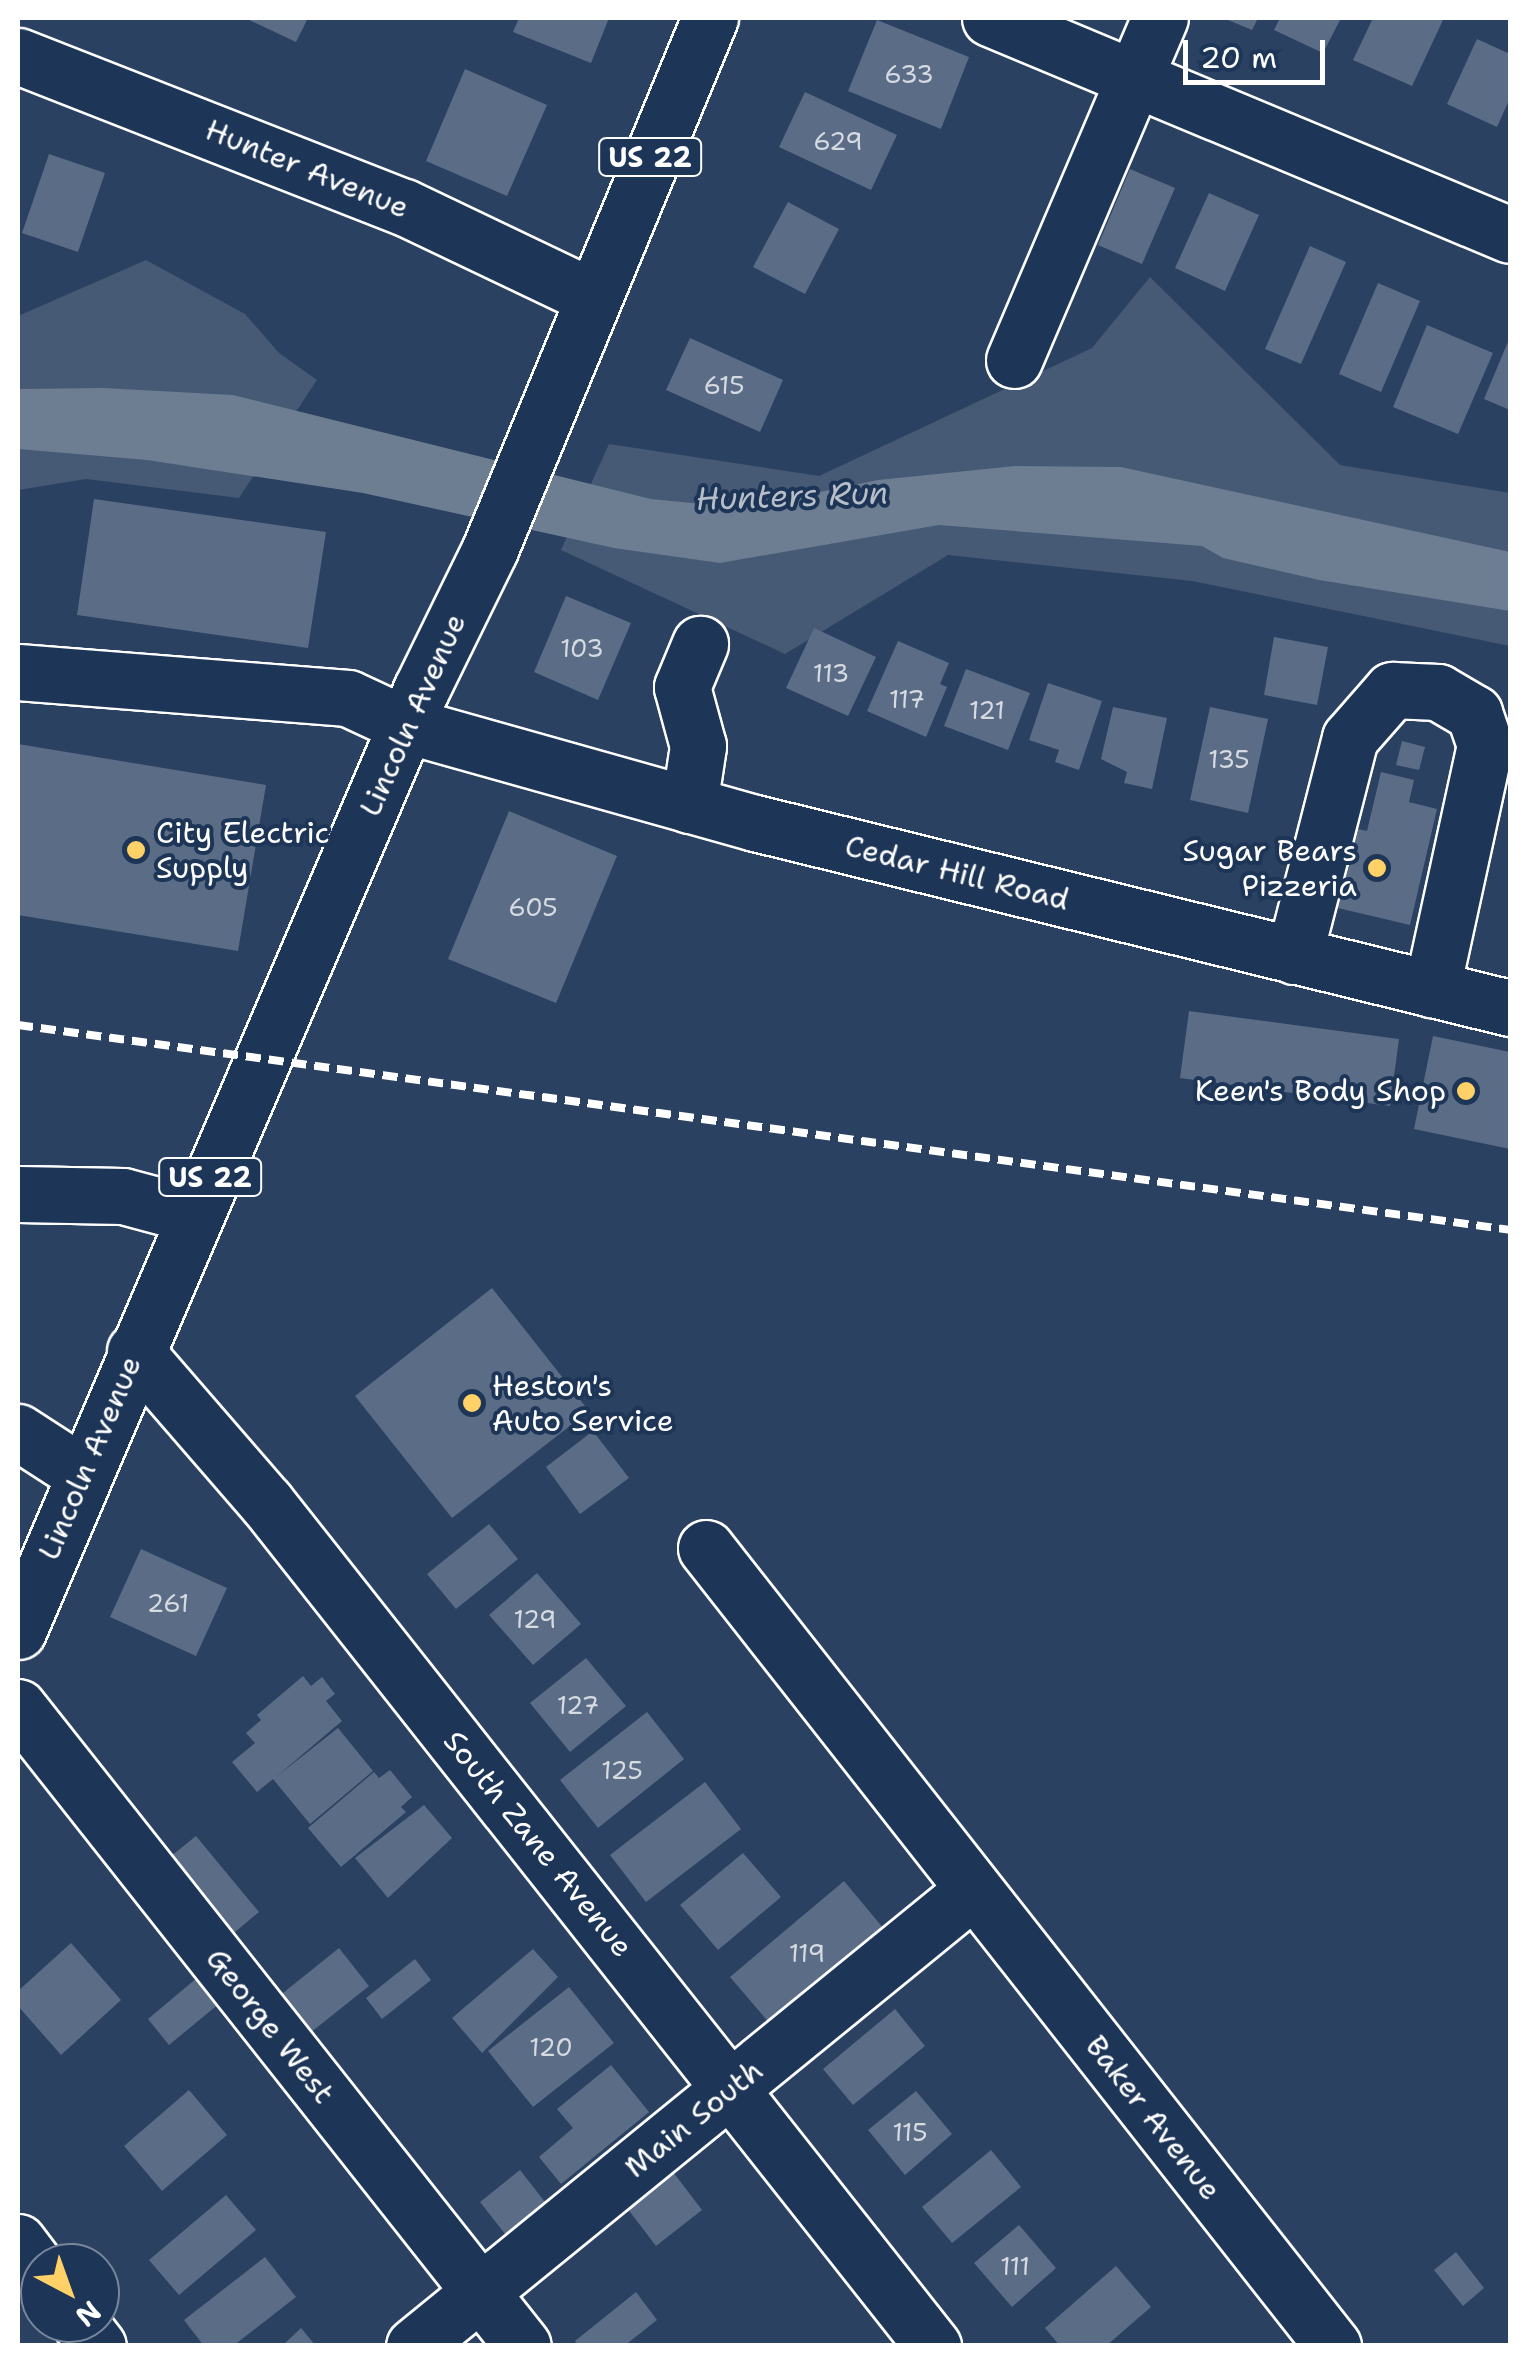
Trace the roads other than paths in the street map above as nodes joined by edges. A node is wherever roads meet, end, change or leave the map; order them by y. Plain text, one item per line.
1 (710, 18) edge
2 (990, 18) edge
3 (1160, 18) edge
4 (18, 56) edge
5 (1135, 76) junction
6 (1510, 235) edge
7 (591, 296) junction
8 (1014, 360) dead end
9 (700, 644) dead end
10 (18, 672) edge
11 (406, 725) junction
12 (689, 805) junction
13 (1294, 956) junction
14 (1432, 989) junction
15 (1510, 1008) edge
16 (18, 1194) edge
17 (194, 1216) junction
18 (135, 1350) junction
19 (18, 1432) edge
20 (83, 1474) junction
21 (706, 1548) dead end
22 (18, 1631) edge
23 (18, 1707) edge
24 (972, 1891) junction
25 (731, 2091) junction
26 (480, 2290) junction
27 (414, 2346) edge
28 (523, 2346) edge
29 (932, 2346) edge
30 (1333, 2346) edge

1 - 7 main road, Lincoln Avenue / US 22
2 - 5 main road
3 - 5 main road
4 - 7 main road, Hunter Avenue
5 - 6 main road
5 - 8 main road
7 - 11 main road, Lincoln Avenue / US 22
9 - 12 main road
10 - 11 main road, Cedar Hill Road
11 - 12 main road, Cedar Hill Road
11 - 17 main road, Lincoln Avenue / US 22
12 - 13 main road, Cedar Hill Road
13 - 14 main road, Cedar Hill Road
13 - 14 main road
14 - 15 main road, Cedar Hill Road
16 - 17 main road
17 - 18 main road, Lincoln Avenue / US 22
18 - 20 main road, Lincoln Avenue / US 22
18 - 25 main road, South Zane Avenue
19 - 20 main road
20 - 22 main road, Lincoln Avenue / US 22
21 - 24 main road, Baker Avenue
23 - 26 main road, George West
24 - 25 main road, Main South
24 - 30 main road, Baker Avenue
25 - 26 main road, Main South
25 - 29 main road, South Zane Avenue
26 - 27 main road, Main South
26 - 28 main road, George West

